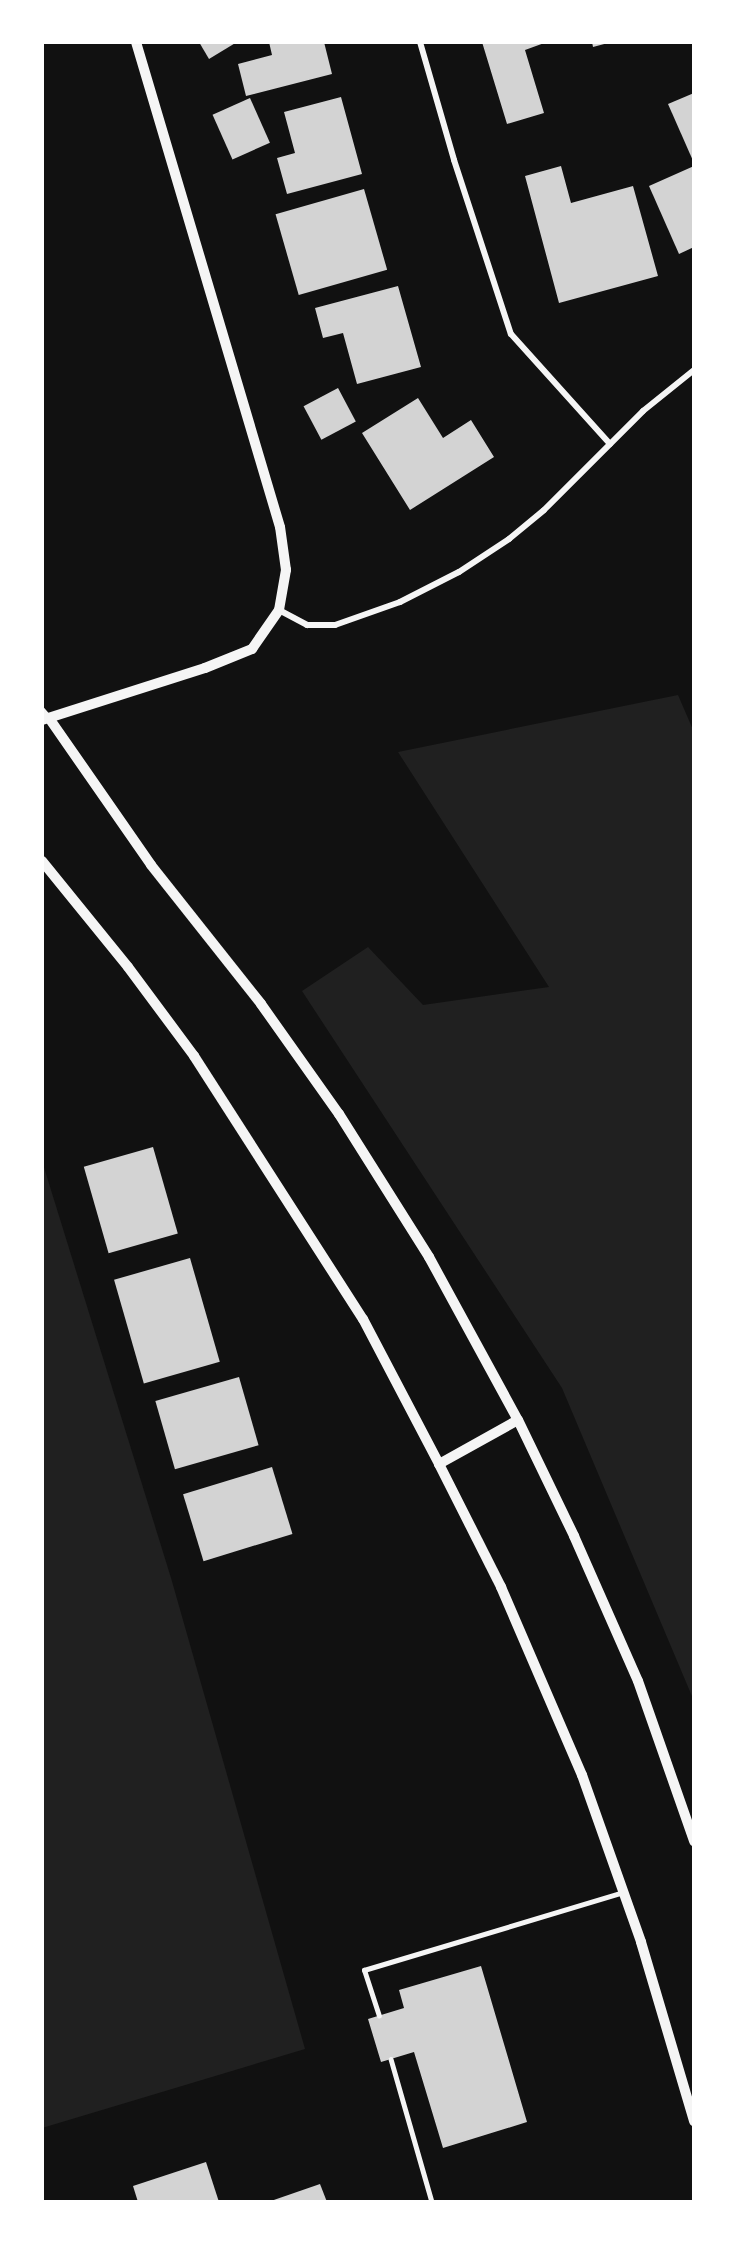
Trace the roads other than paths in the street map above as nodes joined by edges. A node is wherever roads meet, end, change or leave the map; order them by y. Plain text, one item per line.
1 (136, 42) edge
2 (420, 42) edge
3 (694, 370) edge
4 (610, 444) junction
5 (279, 610) junction
6 (44, 716) edge
7 (42, 861) edge
8 (518, 1420) junction
9 (439, 1464) junction
10 (694, 1840) edge
11 (624, 1892) junction
12 (379, 2016) dead end
13 (391, 2059) dead end
14 (694, 2121) edge
15 (432, 2202) edge

1 - 5 street
2 - 4 street
3 - 4 street
4 - 5 street
5 - 6 street
6 - 8 street
7 - 9 street
8 - 9 street
8 - 10 street
9 - 11 street
11 - 12 lane
11 - 14 street
13 - 15 lane

